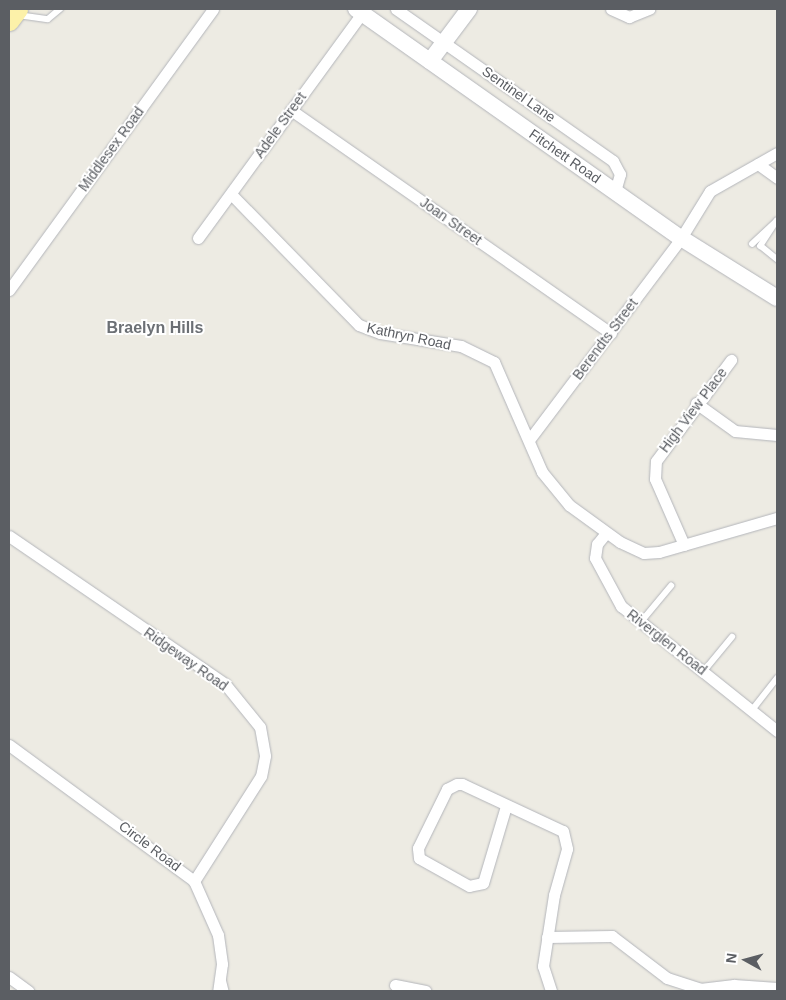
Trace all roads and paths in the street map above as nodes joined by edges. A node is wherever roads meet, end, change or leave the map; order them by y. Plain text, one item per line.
1 (60, 9) edge
2 (214, 9) edge
3 (396, 9) edge
4 (469, 9) edge
5 (610, 9) edge
6 (649, 9) edge
7 (359, 11) edge
8 (14, 15) edge
9 (444, 42) junction
10 (430, 61) junction
11 (291, 110) junction
12 (777, 153) edge
13 (758, 164) junction
14 (777, 178) edge
15 (615, 192) junction
16 (231, 194) junction
17 (777, 221) edge
18 (198, 238) dead end
19 (681, 238) junction
20 (752, 244) dead end
21 (777, 259) edge
22 (9, 290) edge
23 (777, 298) edge
24 (610, 334) junction
25 (731, 360) dead end
26 (696, 403) junction
27 (777, 435) edge
28 (529, 440) junction
29 (777, 518) edge
30 (606, 533) junction
31 (9, 536) edge
32 (684, 545) junction
33 (671, 586) dead end
34 (640, 623) junction
35 (732, 636) dead end
36 (704, 671) junction
37 (777, 678) edge
38 (753, 709) junction
39 (777, 731) edge
40 (9, 745) edge
41 (506, 806) junction
42 (194, 881) junction
43 (548, 938) junction
44 (222, 976) junction
45 (9, 978) edge
46 (395, 985) dead end
47 (777, 988) edge
48 (28, 991) edge
49 (218, 991) edge
50 (226, 991) edge
51 (425, 991) edge
52 (551, 991) edge

1 - 8 lane
2 - 22 street, Middlesex Road
3 - 9 street, Sentinel Lane
4 - 9 street
5 - 6 street
7 - 10 street, Fitchett Road
7 - 11 street, Adele Street
9 - 10 street
9 - 15 street, Sentinel Lane
10 - 15 street, Fitchett Road
11 - 16 street, Adele Street
11 - 24 street, Joan Street
12 - 13 street, Berendts Street
13 - 14 street
13 - 19 street, Berendts Street
15 - 19 street, Fitchett Road
16 - 18 street, Adele Street
16 - 28 street, Kathryn Road
17 - 20 lane
17 - 21 lane
19 - 23 street, Fitchett Road
19 - 24 street, Berendts Street
24 - 28 street, Berendts Street
25 - 26 street, High View Place
26 - 27 street
26 - 32 street, High View Place
28 - 30 street, Kathryn Road
29 - 32 street, Kathryn Road
30 - 32 street, Kathryn Road
30 - 34 street, Riverglen Road
31 - 42 street, Ridgeway Road
33 - 34 lane
34 - 36 street, Riverglen Road
35 - 36 lane
36 - 38 street, Riverglen Road
37 - 38 lane
38 - 39 street, Riverglen Road
40 - 42 street, Circle Road
41 - 41 street
41 - 43 street
42 - 44 street, Circle Road
43 - 47 street
43 - 52 street
44 - 49 street, Circle Road
44 - 50 lane
45 - 48 street
46 - 51 street

